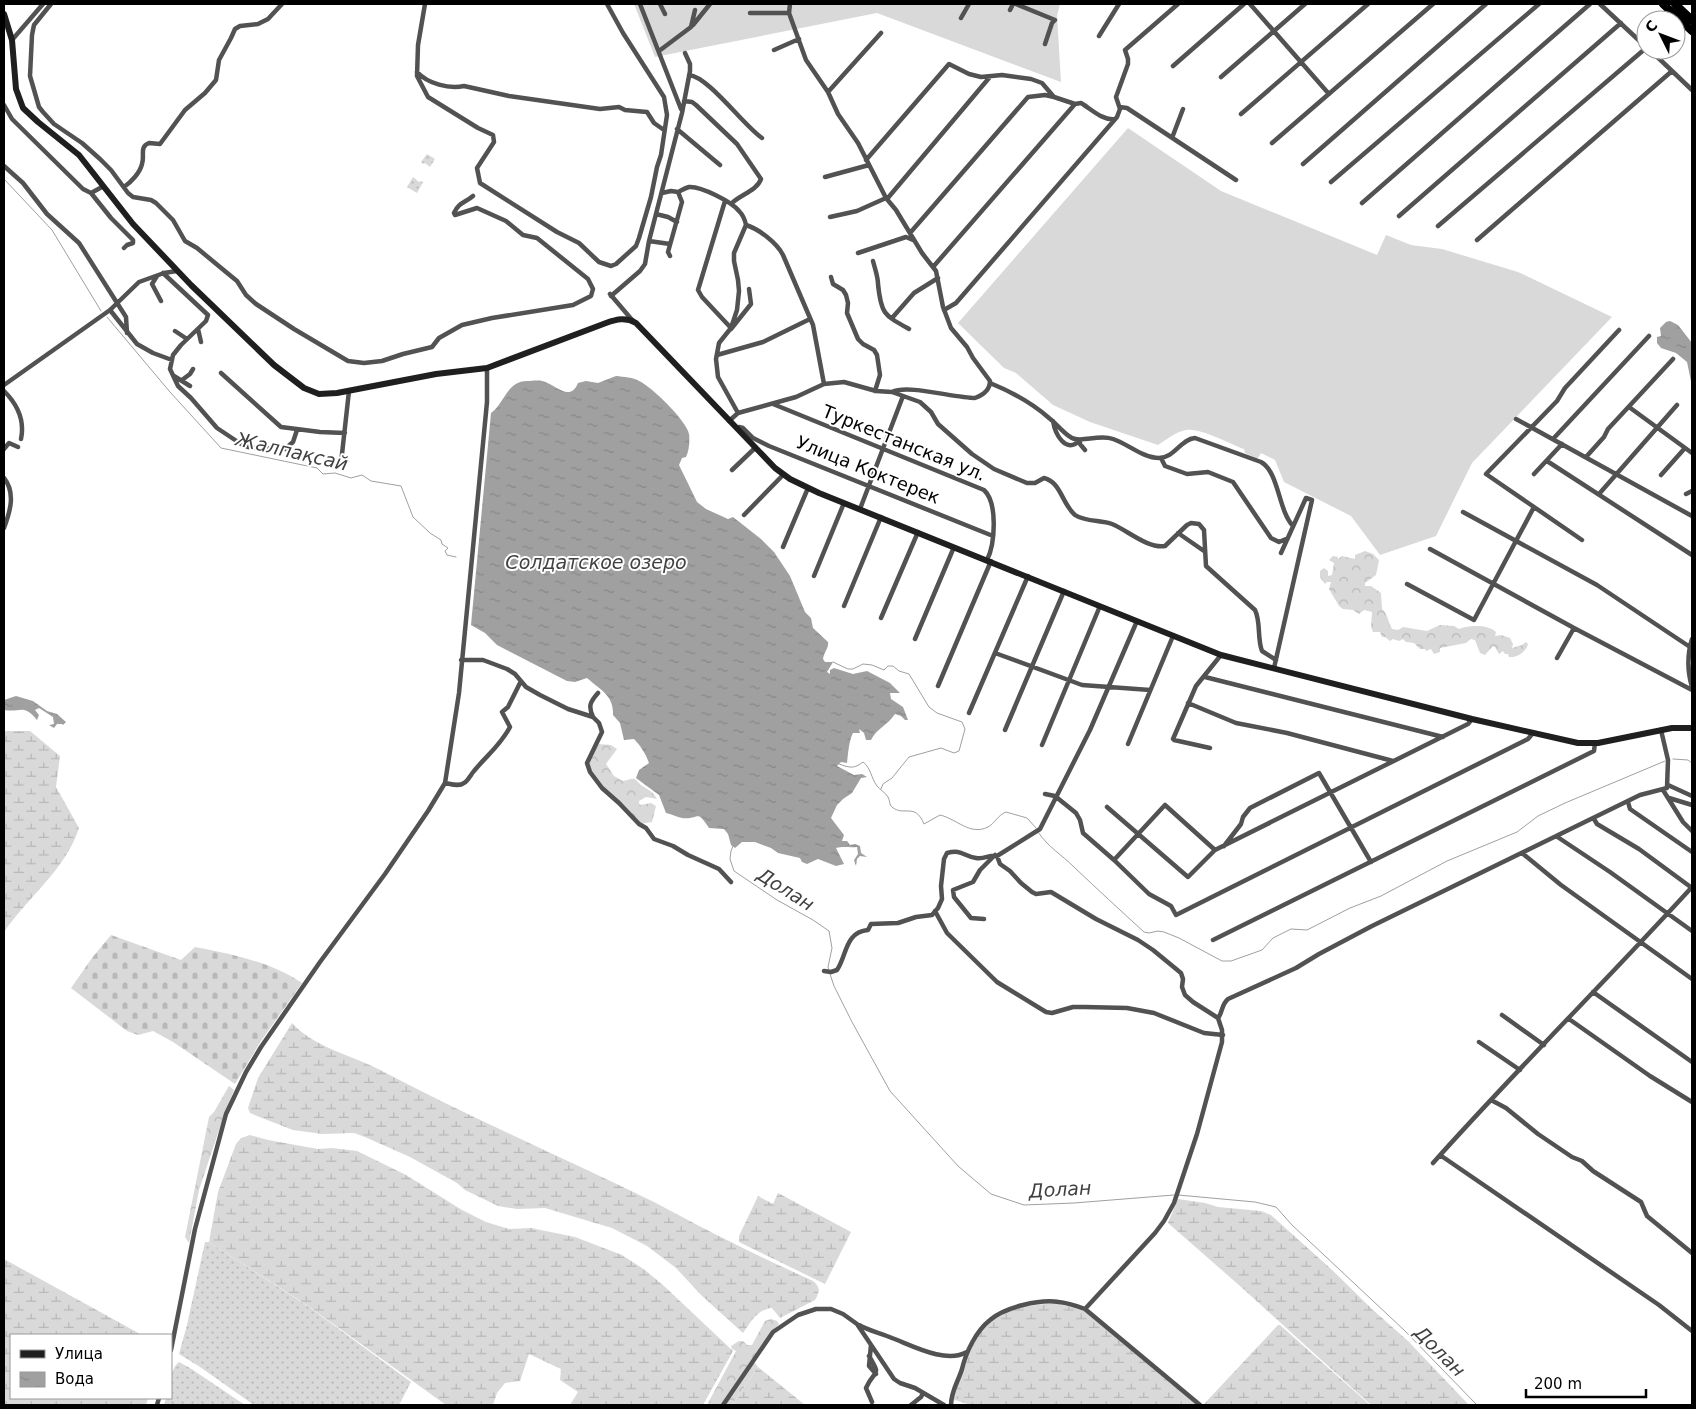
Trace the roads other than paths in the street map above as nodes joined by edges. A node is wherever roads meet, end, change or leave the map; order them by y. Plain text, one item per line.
1 (43, 4) edge
2 (52, 4) edge
3 (282, 4) edge
4 (425, 4) edge
5 (607, 4) edge
6 (640, 4) edge
7 (660, 4) edge
8 (710, 4) edge
9 (790, 4) edge
10 (968, 4) edge
11 (1014, 4) edge
12 (1119, 4) edge
13 (1178, 4) edge
14 (1244, 4) edge
15 (1250, 4) edge
16 (1305, 4) edge
17 (1368, 4) edge
18 (1433, 4) edge
19 (1486, 4) edge
20 (1539, 4) edge
21 (1590, 4) edge
22 (1600, 4) edge
23 (1663, 4) edge
24 (1675, 4) edge
25 (695, 10) dead end
26 (1010, 10) dead end
27 (750, 13) dead end
28 (789, 13) junction
29 (4, 14) edge
30 (665, 14) dead end
31 (961, 18) dead end
32 (1692, 20) edge
33 (1621, 23) junction
34 (693, 25) junction
35 (1274, 31) junction
36 (1692, 31) edge
37 (881, 33) dead end
38 (1099, 36) dead end
39 (1636, 37) edge
40 (12, 40) junction
41 (799, 40) junction
42 (1045, 44) dead end
43 (774, 50) dead end
44 (659, 51) junction
45 (685, 53) dead end
46 (1636, 56) edge
47 (1660, 60) edge
48 (1301, 62) junction
49 (1174, 66) dead end
50 (416, 71) junction
51 (1672, 71) junction
52 (689, 75) junction
53 (1221, 77) dead end
54 (989, 78) junction
55 (1692, 90) edge
56 (828, 92) junction
57 (1329, 94) junction
58 (1054, 97) junction
59 (684, 101) junction
60 (1076, 104) junction
61 (4, 105) edge
62 (1120, 107) junction
63 (1183, 109) dead end
64 (682, 110) junction
65 (1241, 114) dead end
66 (1116, 118) junction
67 (677, 129) junction
68 (664, 130) junction
69 (762, 138) dead end
70 (1172, 138) junction
71 (1272, 143) dead end
72 (866, 160) junction
73 (1303, 164) dead end
74 (720, 165) dead end
75 (869, 165) junction
76 (4, 166) edge
77 (825, 178) dead end
78 (1236, 180) dead end
79 (1331, 182) dead end
80 (102, 187) junction
81 (124, 187) junction
82 (678, 192) junction
83 (91, 193) junction
84 (662, 193) junction
85 (473, 196) dead end
86 (886, 198) junction
87 (725, 201) junction
88 (1362, 202) dead end
89 (730, 204) junction
90 (656, 214) junction
91 (1399, 216) dead end
92 (830, 217) dead end
93 (677, 222) junction
94 (746, 225) junction
95 (1438, 226) dead end
96 (910, 233) junction
97 (1477, 240) dead end
98 (649, 241) junction
99 (914, 241) junction
100 (670, 244) junction
101 (124, 248) dead end
102 (858, 253) dead end
103 (670, 256) dead end
104 (873, 262) dead end
105 (933, 267) junction
106 (177, 271) junction
107 (163, 273) junction
108 (157, 276) junction
109 (831, 277) dead end
110 (938, 278) junction
111 (749, 289) dead end
112 (161, 302) dead end
113 (118, 303) junction
114 (110, 310) junction
115 (944, 310) junction
116 (635, 312) dead end
117 (892, 318) junction
118 (632, 319) junction
119 (810, 319) junction
120 (198, 328) junction
121 (909, 329) dead end
122 (730, 330) junction
123 (1619, 330) dead end
124 (175, 331) dead end
125 (127, 333) junction
126 (1649, 336) dead end
127 (187, 339) junction
128 (201, 342) dead end
129 (717, 355) junction
130 (1672, 359) dead end
131 (172, 360) junction
132 (487, 368) junction
133 (193, 369) dead end
134 (221, 373) dead end
135 (174, 376) junction
136 (182, 380) junction
137 (990, 383) junction
138 (824, 384) junction
139 (4, 385) edge
140 (190, 386) dead end
141 (349, 390) junction
142 (4, 391) edge
143 (875, 391) junction
144 (892, 392) junction
145 (903, 396) junction
146 (773, 404) junction
147 (1677, 406) dead end
148 (1629, 407) junction
149 (738, 413) junction
150 (1516, 419) dead end
151 (729, 421) junction
152 (1053, 421) junction
153 (1531, 427) junction
154 (736, 428) junction
155 (1658, 428) junction
156 (297, 430) junction
157 (345, 433) junction
158 (21, 439) dead end
159 (1080, 440) junction
160 (1553, 440) junction
161 (1562, 444) junction
162 (18, 447) dead end
163 (755, 448) junction
164 (1685, 448) junction
165 (4, 449) edge
166 (883, 449) junction
167 (1084, 450) dead end
168 (1692, 453) edge
169 (1586, 457) junction
170 (1161, 458) junction
171 (1547, 461) junction
172 (341, 463) dead end
173 (732, 470) dead end
174 (1534, 474) dead end
175 (1617, 474) junction
176 (783, 475) junction
177 (1661, 475) dead end
178 (4, 478) edge
179 (868, 486) junction
180 (808, 488) junction
181 (1692, 491) edge
182 (1599, 494) junction
183 (1686, 494) dead end
184 (844, 503) junction
185 (1534, 507) junction
186 (860, 509) junction
187 (1463, 512) dead end
188 (744, 515) dead end
189 (1692, 516) edge
190 (881, 517) junction
191 (1293, 526) junction
192 (4, 528) edge
193 (918, 532) junction
194 (1178, 532) junction
195 (993, 536) junction
196 (1286, 539) junction
197 (1582, 540) dead end
198 (1516, 541) junction
199 (783, 547) dead end
200 (954, 547) junction
201 (1430, 549) dead end
202 (1204, 550) junction
203 (1281, 553) dead end
204 (1692, 555) edge
205 (989, 561) junction
206 (814, 576) dead end
207 (1028, 576) junction
208 (1407, 584) dead end
209 (1493, 584) junction
210 (1064, 591) junction
211 (844, 606) dead end
212 (1100, 606) junction
213 (881, 618) dead end
214 (1137, 621) junction
215 (1574, 628) junction
216 (1173, 636) junction
217 (915, 639) dead end
218 (1692, 639) edge
219 (1690, 651) edge
220 (995, 653) junction
221 (1221, 655) junction
222 (1557, 658) dead end
223 (461, 660) junction
224 (1276, 660) junction
225 (1032, 666) junction
226 (1274, 668) junction
227 (1205, 677) junction
228 (1069, 680) junction
229 (521, 681) junction
230 (938, 686) dead end
231 (1109, 687) junction
232 (1692, 688) edge
233 (1150, 690) junction
234 (598, 692) dead end
235 (1188, 702) junction
236 (969, 713) dead end
237 (593, 717) junction
238 (1472, 719) junction
239 (1692, 728) edge
240 (1005, 730) dead end
241 (1661, 730) junction
242 (1533, 733) junction
243 (1443, 737) junction
244 (1595, 743) junction
245 (1128, 744) dead end
246 (1042, 745) dead end
247 (1210, 748) dead end
248 (1393, 761) junction
249 (445, 782) junction
250 (1668, 785) junction
251 (1663, 790) junction
252 (1330, 792) junction
253 (1045, 794) dead end
254 (1692, 796) edge
255 (1057, 797) junction
256 (1669, 798) junction
257 (1628, 802) junction
258 (1692, 805) edge
259 (1107, 807) dead end
260 (1594, 819) junction
261 (1351, 827) junction
262 (1692, 831) edge
263 (1138, 834) junction
264 (1556, 836) junction
265 (1224, 846) junction
266 (1216, 850) junction
267 (1692, 852) edge
268 (1522, 853) junction
269 (996, 855) junction
270 (1114, 860) junction
271 (1372, 862) junction
272 (731, 882) dead end
273 (1692, 887) edge
274 (935, 911) junction
275 (1668, 913) junction
276 (984, 919) dead end
277 (1692, 931) edge
278 (1213, 940) dead end
279 (1640, 942) junction
280 (824, 971) dead end
281 (1692, 979) edge
282 (1593, 992) junction
283 (1502, 1015) dead end
284 (1218, 1018) junction
285 (1569, 1019) junction
286 (1223, 1035) junction
287 (1479, 1042) dead end
288 (1544, 1045) junction
289 (1692, 1062) edge
290 (1520, 1070) junction
291 (1491, 1100) junction
292 (1692, 1102) edge
293 (1440, 1154) junction
294 (1433, 1163) dead end
295 (1692, 1253) edge
296 (1085, 1309) junction
297 (857, 1324) junction
298 (1692, 1331) edge
299 (172, 1345) edge
300 (871, 1346) junction
301 (968, 1351) junction
302 (959, 1356) junction
303 (963, 1363) junction
304 (894, 1379) junction
305 (889, 1385) dead end
306 (923, 1393) junction
307 (872, 1402) dead end
308 (724, 1405) edge
309 (911, 1405) edge
310 (944, 1405) edge
311 (951, 1405) edge
312 (1200, 1405) edge

1 - 40 street
2 - 81 street
3 - 81 street
4 - 50 street
5 - 68 street
6 - 44 street
7 - 30 street
8 - 34 street
9 - 28 street
10 - 31 street
11 - 26 street
11 - 42 street
12 - 38 street
13 - 62 street
14 - 49 street
15 - 35 street
16 - 35 street
17 - 48 street
18 - 57 street
19 - 73 street
20 - 79 street
21 - 88 street
22 - 33 street
23 - 36 highway
24 - 32 highway
25 - 34 street
27 - 28 street
28 - 41 street
29 - 40 main road
33 - 39 street
33 - 91 street
34 - 44 street
35 - 48 street
35 - 53 street
37 - 56 street
40 - 80 main road
41 - 43 street
41 - 56 street
44 - 64 street
45 - 52 street
46 - 95 street
47 - 51 street
48 - 57 street
48 - 65 street
50 - 68 street
50 - 68 street
51 - 55 street
51 - 97 street
52 - 59 street
52 - 69 street
54 - 58 street
54 - 72 street
54 - 86 street
56 - 72 street
57 - 71 street
58 - 60 street
58 - 96 street
59 - 64 street
59 - 89 street
60 - 66 street
60 - 105 street
61 - 83 street
62 - 66 street
62 - 70 street
63 - 70 street
64 - 67 street
66 - 115 street
67 - 74 street
67 - 84 street
70 - 78 street
72 - 75 street
75 - 77 street
75 - 86 street
76 - 113 street
80 - 83 street
80 - 106 main road
81 - 85 street
82 - 84 street
82 - 87 street
82 - 93 street
83 - 101 street
84 - 90 street
86 - 92 street
86 - 96 street
87 - 89 street
87 - 122 street
89 - 94 street
90 - 93 street
90 - 98 street
93 - 100 street
94 - 119 street
94 - 122 street
96 - 99 street
98 - 100 street
98 - 118 street
99 - 102 street
99 - 105 street
100 - 103 street
104 - 117 street
105 - 110 street
106 - 107 street
106 - 141 main road
107 - 108 street
107 - 120 street
108 - 112 street
108 - 113 street
109 - 143 street
110 - 115 street
110 - 117 street
111 - 122 street
113 - 114 street
113 - 125 street
114 - 125 street
114 - 139 street
115 - 137 street
116 - 118 street
117 - 121 street
118 - 132 main road
118 - 151 main road
119 - 129 street
119 - 138 street
120 - 127 street
120 - 128 street
122 - 129 street
123 - 153 street
124 - 127 street
125 - 131 street
126 - 160 street
127 - 131 street
129 - 149 street
130 - 148 street
131 - 135 street
132 - 141 main road
132 - 223 street
133 - 136 street
134 - 156 street
135 - 136 street
135 - 156 street
136 - 140 street
137 - 144 street
137 - 152 street
138 - 143 street
138 - 146 street
141 - 157 street
142 - 158 street
143 - 144 street
144 - 145 street
145 - 166 street
145 - 194 street
146 - 149 street
146 - 166 street, Туркестанская ул.
147 - 155 street
148 - 155 street
148 - 169 street
149 - 151 street
150 - 153 street
151 - 154 main road
152 - 159 street
152 - 159 street
153 - 160 street
153 - 185 street
154 - 163 main road
154 - 179 street, Улица Коктерек
155 - 164 street
155 - 175 street
156 - 157 street
157 - 172 street
159 - 167 street
159 - 170 street
160 - 161 street
161 - 169 street
161 - 171 street
162 - 165 street
163 - 173 street
163 - 176 main road
164 - 168 street
164 - 177 street
166 - 179 street
166 - 195 street, Туркестанская ул.
169 - 175 street
170 - 191 street
170 - 196 street
171 - 174 street
171 - 182 street
175 - 182 street
175 - 189 street
176 - 180 main road
176 - 188 street
178 - 192 street
179 - 186 street
179 - 195 street, Улица Коктерек
180 - 184 main road
180 - 199 street
181 - 183 street
182 - 204 street
184 - 186 main road
184 - 206 street
185 - 197 street
185 - 198 street
186 - 190 main road
187 - 198 street
190 - 193 main road
190 - 211 street
191 - 196 street
191 - 224 street
193 - 200 main road
193 - 213 street
194 - 202 street
194 - 202 street
195 - 205 street, Туркестанская ул.
196 - 203 street
198 - 209 street
198 - 219 street
200 - 205 main road
200 - 217 street
201 - 209 street
202 - 224 street
205 - 207 main road
205 - 230 street, Туркестанская ул.
207 - 210 main road
207 - 220 street
208 - 209 street
209 - 215 street
210 - 212 main road
210 - 225 street
212 - 214 main road
212 - 228 street
214 - 216 main road
214 - 231 street
215 - 222 street
215 - 232 street
216 - 221 main road
216 - 233 street
218 - 219 street
219 - 232 street
220 - 225 street
220 - 236 street
221 - 226 main road
221 - 227 street
223 - 229 street
223 - 249 street
224 - 226 street
225 - 228 street
225 - 240 street
226 - 238 main road
227 - 235 street
227 - 243 street
228 - 231 street
228 - 246 street
229 - 237 street
229 - 249 street
231 - 233 street
231 - 255 street
233 - 245 street
234 - 237 street
235 - 247 street
235 - 248 street
237 - 272 street
238 - 242 main road
238 - 243 street
239 - 241 main road
241 - 244 main road
241 - 250 street
242 - 244 main road
242 - 261 street
243 - 248 street
244 - 271 street
248 - 252 street
249 - 299 street
250 - 251 street
250 - 254 street
251 - 256 street
251 - 257 street
252 - 261 street
252 - 265 street
252 - 265 street
253 - 255 street
255 - 269 street
255 - 270 street
256 - 258 street
256 - 262 street
257 - 260 street
257 - 267 street
259 - 263 street
260 - 264 street
260 - 273 street
261 - 270 street
261 - 271 street
263 - 266 street
263 - 266 street
263 - 270 street
264 - 268 street
264 - 275 street
265 - 266 street
268 - 279 street
268 - 284 street
269 - 274 street
269 - 276 street
269 - 284 street
271 - 278 street
273 - 275 street
274 - 280 street
274 - 286 street
275 - 277 street
275 - 279 street
279 - 281 street
279 - 282 street
282 - 285 street
282 - 289 street
283 - 288 street
284 - 286 street
285 - 288 street
285 - 292 street
286 - 296 street
287 - 290 street
288 - 290 street
290 - 291 street
291 - 293 street
291 - 295 street
293 - 294 street
293 - 298 street
296 - 301 street
296 - 312 street
297 - 300 street
297 - 302 street
297 - 308 street
300 - 304 street
300 - 307 street
301 - 302 street
301 - 303 street
302 - 303 street
303 - 311 street
304 - 305 street
304 - 306 street
306 - 309 street
306 - 310 street

